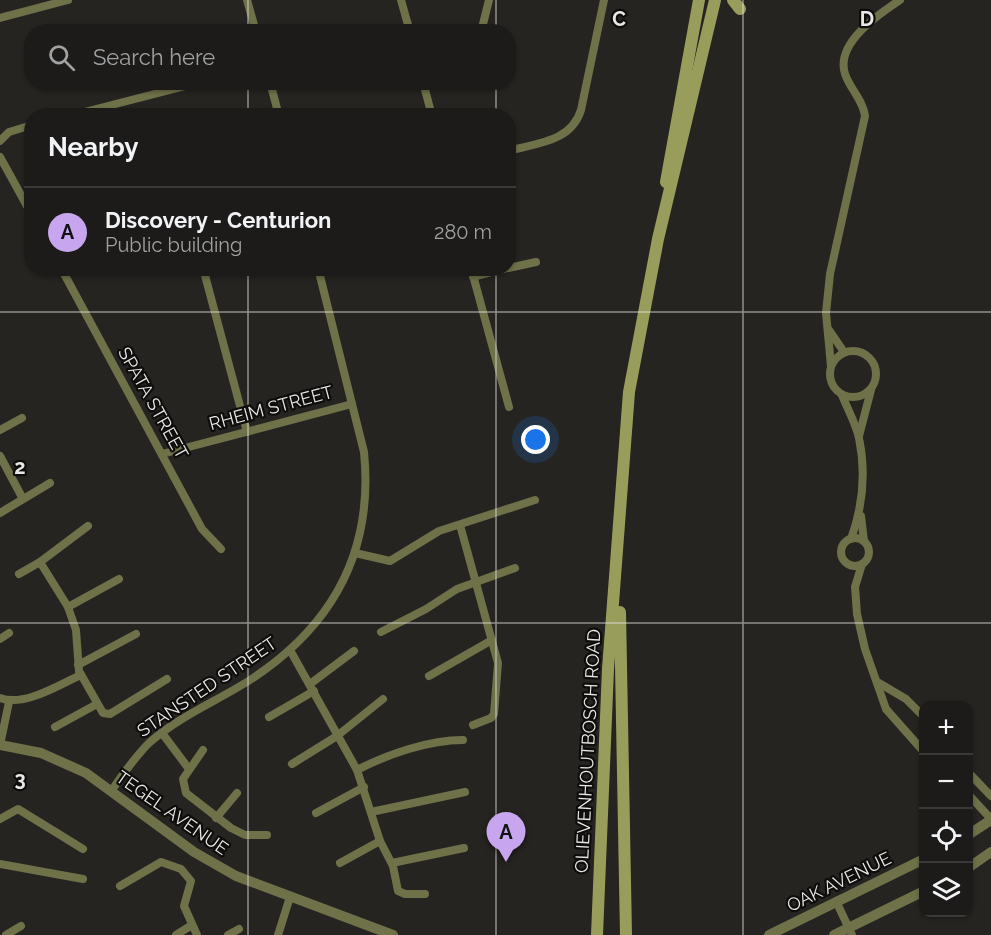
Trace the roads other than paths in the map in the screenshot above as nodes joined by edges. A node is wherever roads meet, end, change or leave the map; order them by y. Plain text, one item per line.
1 (68, 0) edge
2 (247, 0) edge
3 (401, 0) edge
4 (489, 0) edge
5 (604, 0) edge
6 (699, 0) edge
7 (900, 0) edge
8 (715, 1) edge
9 (0, 18) edge
10 (254, 24) edge
11 (408, 24) edge
12 (483, 24) edge
13 (170, 90) edge
14 (272, 90) edge
15 (425, 90) edge
16 (100, 108) edge
17 (277, 108) edge
18 (430, 108) edge
19 (24, 127) edge
20 (0, 141) edge
21 (671, 146) junction
22 (516, 149) edge
23 (0, 157) edge
24 (24, 200) edge
25 (658, 239) junction
26 (536, 262) dead end
27 (516, 266) edge
28 (65, 276) edge
29 (205, 276) edge
30 (320, 276) edge
31 (473, 276) edge
32 (828, 330) junction
33 (844, 352) junction
34 (831, 366) junction
35 (871, 390) junction
36 (842, 395) junction
37 (352, 404) junction
38 (509, 407) dead end
39 (21, 418) dead end
40 (0, 430) edge
41 (247, 432) junction
42 (859, 436) junction
43 (162, 454) junction
44 (0, 456) edge
45 (50, 483) dead end
46 (23, 499) junction
47 (535, 500) dead end
48 (860, 512) junction
49 (0, 513) edge
50 (460, 525) junction
51 (88, 526) dead end
52 (851, 539) junction
53 (864, 541) junction
54 (221, 549) dead end
55 (355, 554) junction
56 (40, 562) junction
57 (846, 562) junction
58 (862, 564) junction
59 (515, 568) dead end
60 (618, 569) junction
61 (19, 574) dead end
62 (119, 579) dead end
63 (477, 582) junction
64 (855, 586) junction
65 (68, 607) junction
66 (381, 632) dead end
67 (9, 633) dead end
68 (136, 634) dead end
69 (0, 639) edge
70 (492, 640) junction
71 (290, 650) junction
72 (354, 651) dead end
73 (78, 665) junction
74 (81, 675) junction
75 (429, 676) dead end
76 (167, 679) dead end
77 (879, 683) junction
78 (312, 688) junction
79 (0, 698) edge
80 (382, 699) dead end
81 (9, 702) junction
82 (97, 704) junction
83 (919, 712) edge
84 (269, 717) dead end
85 (473, 725) dead end
86 (56, 727) dead end
87 (162, 733) junction
88 (337, 736) junction
89 (463, 740) dead end
90 (0, 745) edge
91 (919, 747) edge
92 (203, 750) dead end
93 (292, 764) dead end
94 (189, 769) junction
95 (357, 770) junction
96 (973, 776) edge
97 (364, 787) junction
98 (112, 790) junction
99 (465, 792) dead end
100 (237, 793) dead end
101 (991, 796) edge
102 (973, 799) edge
103 (371, 812) junction
104 (316, 813) dead end
105 (216, 818) junction
106 (0, 819) edge
107 (991, 820) edge
108 (973, 832) edge
109 (267, 835) dead end
110 (380, 841) junction
111 (464, 848) dead end
112 (83, 849) dead end
113 (991, 852) edge
114 (919, 861) edge
115 (991, 861) edge
116 (340, 863) dead end
117 (392, 863) junction
118 (0, 864) edge
119 (973, 866) edge
120 (973, 867) edge
121 (82, 879) dead end
122 (120, 886) dead end
123 (425, 894) dead end
124 (919, 894) edge
125 (290, 897) junction
126 (836, 901) junction
127 (192, 925) junction
128 (21, 926) dead end
129 (239, 929) dead end
130 (372, 932) edge
131 (850, 932) edge
132 (6, 935) edge
133 (176, 935) edge
134 (197, 935) edge
135 (228, 935) edge
136 (278, 935) edge
137 (393, 935) edge
138 (597, 935) edge
139 (626, 935) edge
140 (769, 935) edge
141 (834, 935) edge

1 - 9 street
2 - 10 street
3 - 11 street
4 - 12 street
5 - 22 street
6 - 21 main road, OLIEVENHOUTBOSCH ROAD
7 - 32 street
8 - 21 main road
8 - 25 main road, OLIEVENHOUTBOSCH ROAD
13 - 16 street
14 - 17 street
15 - 18 street
19 - 20 street
21 - 25 main road, OLIEVENHOUTBOSCH ROAD
23 - 24 street
25 - 60 main road, OLIEVENHOUTBOSCH ROAD
26 - 27 street
28 - 43 street, SPATA STREET
29 - 41 street
30 - 37 street, STANSTED STREET
31 - 38 street
32 - 33 street
32 - 34 street
33 - 34 street
33 - 35 street
34 - 36 street
35 - 36 street
35 - 42 street
36 - 42 street
37 - 41 street, RHEIM STREET
37 - 55 street, STANSTED STREET
39 - 40 street
41 - 43 street, RHEIM STREET
42 - 48 street
43 - 54 street, SPATA STREET
44 - 46 street
45 - 46 street
46 - 49 street
47 - 50 street
48 - 52 street
48 - 53 street
50 - 55 street
50 - 63 street
51 - 56 street
52 - 53 street
52 - 57 street
53 - 58 street
55 - 71 street, STANSTED STREET
56 - 61 street
56 - 65 street
57 - 58 street
57 - 64 street
58 - 64 street
59 - 63 street
60 - 138 main road, OLIEVENHOUTBOSCH ROAD
60 - 139 main road, OLIEVENHOUTBOSCH ROAD
62 - 65 street
63 - 66 street
63 - 70 street
64 - 77 street
65 - 73 street
67 - 69 street
68 - 73 street
70 - 75 street
70 - 85 street
71 - 78 street
71 - 87 street, STANSTED STREET
72 - 78 street
73 - 74 street
74 - 81 street
74 - 82 street
76 - 82 street
77 - 83 street
77 - 91 street
78 - 84 street
78 - 88 street
79 - 81 street
80 - 88 street
81 - 90 street
82 - 86 street
87 - 94 street
87 - 98 street, STANSTED STREET
88 - 93 street
88 - 95 street
89 - 95 street
90 - 98 street, TEGEL AVENUE
92 - 94 street
94 - 105 street
95 - 97 street
96 - 101 street
97 - 103 street
97 - 104 street
98 - 125 street, TEGEL AVENUE
99 - 103 street
100 - 105 street
102 - 107 street
103 - 110 street
105 - 109 street
106 - 112 street
107 - 108 street
110 - 116 street
110 - 117 street
111 - 117 street
113 - 119 street
114 - 126 street, OAK AVENUE
115 - 120 street
117 - 123 street
118 - 121 street
122 - 127 street
124 - 131 street
125 - 130 street, TEGEL AVENUE
125 - 136 street
126 - 131 street
126 - 140 street, OAK AVENUE
127 - 133 street
127 - 134 street
128 - 132 street
129 - 135 street
130 - 137 street, TEGEL AVENUE
131 - 141 street

